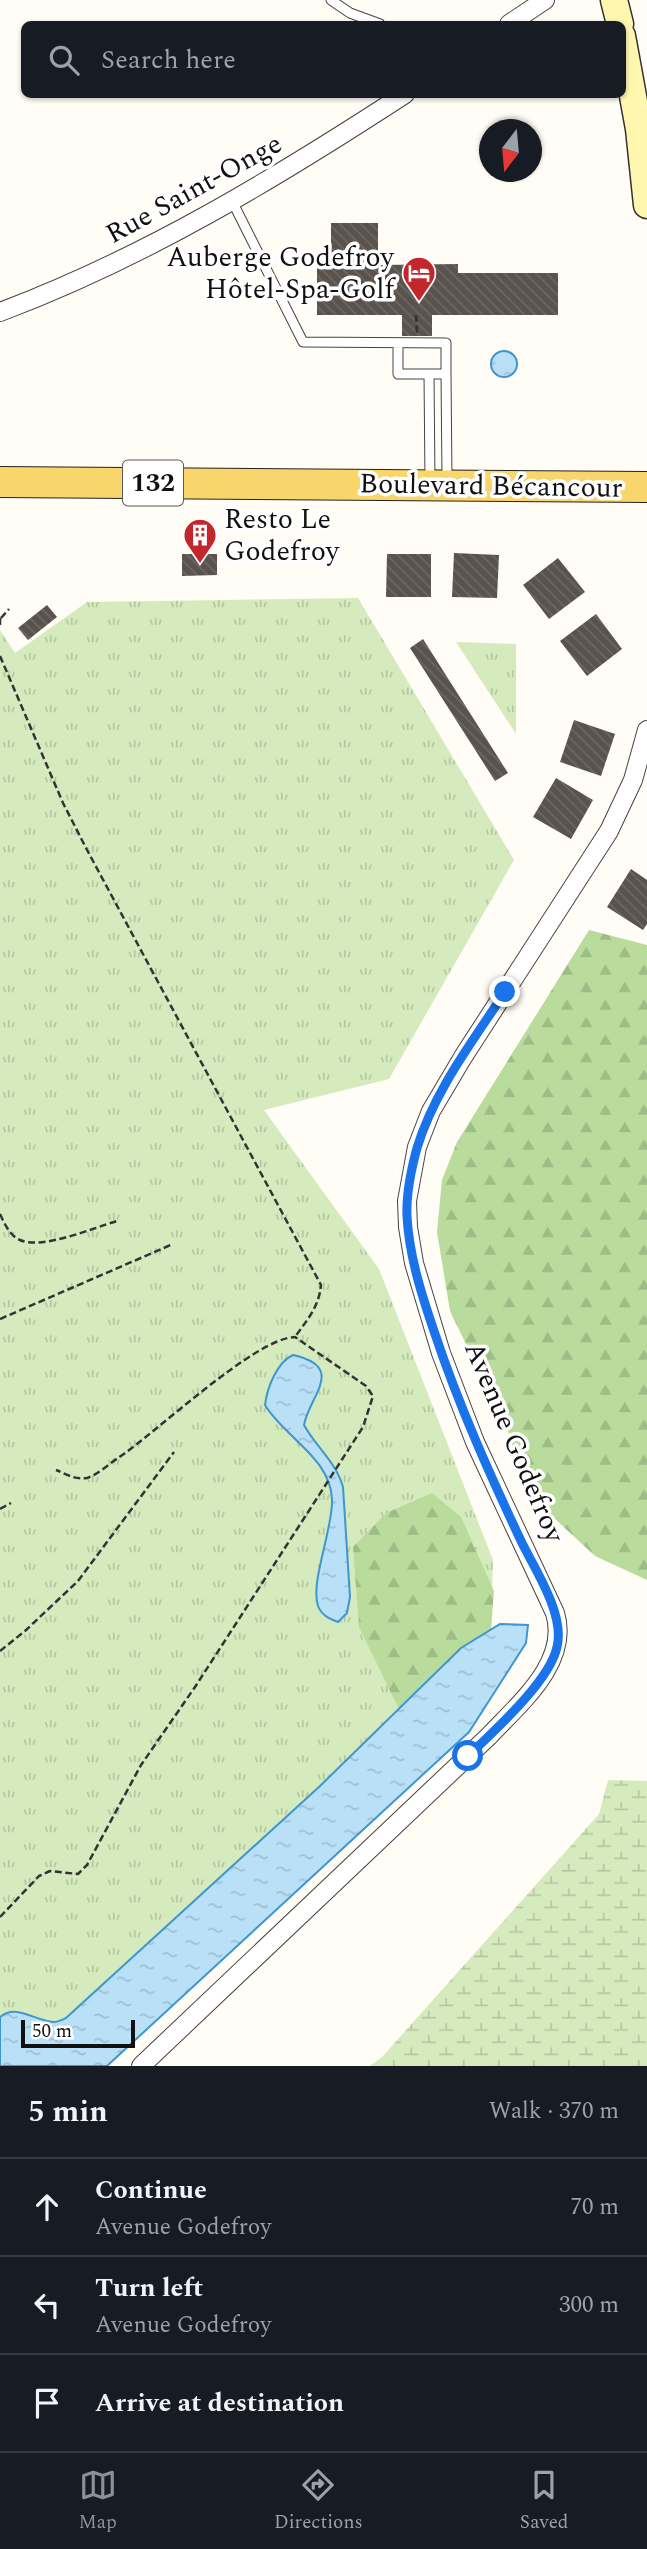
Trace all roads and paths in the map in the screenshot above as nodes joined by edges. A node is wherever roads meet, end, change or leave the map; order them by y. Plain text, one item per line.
1 (331, 0) edge
2 (545, 0) edge
3 (614, 0) edge
4 (372, 21) edge
5 (514, 21) edge
6 (619, 21) edge
7 (626, 58) edge
8 (397, 98) edge
9 (232, 201) junction
10 (647, 205) edge
11 (0, 312) edge
12 (416, 315) dead end
13 (398, 343) junction
14 (417, 343) junction
15 (429, 374) junction
16 (446, 374) junction
17 (0, 481) edge
18 (439, 485) junction
19 (647, 487) edge
20 (9, 609) dead end
21 (1, 618) edge
22 (0, 628) edge
23 (0, 656) edge
24 (647, 730) edge
25 (0, 1214) edge
26 (117, 1221) dead end
27 (173, 1244) dead end
28 (0, 1319) edge
29 (295, 1338) junction
30 (174, 1452) dead end
31 (56, 1470) dead end
32 (11, 1503) dead end
33 (0, 1509) edge
34 (0, 1651) edge
35 (0, 1917) edge
36 (141, 2066) edge

1 - 4 lane
2 - 5 street
3 - 6 street
7 - 10 street
8 - 9 street, Rue Saint-Onge
9 - 11 street, Rue Saint-Onge
9 - 13 lane
12 - 14 path
13 - 14 lane
13 - 15 lane
14 - 16 lane
15 - 16 lane
15 - 18 lane
16 - 18 lane
17 - 18 main road, Boulevard Bécancour / 132
18 - 19 main road, Boulevard Bécancour / 132
20 - 21 path
21 - 22 path
23 - 29 path
24 - 36 street, Avenue Godefroy
25 - 26 path
27 - 28 path
29 - 31 path
29 - 35 path
30 - 34 path
32 - 33 path

